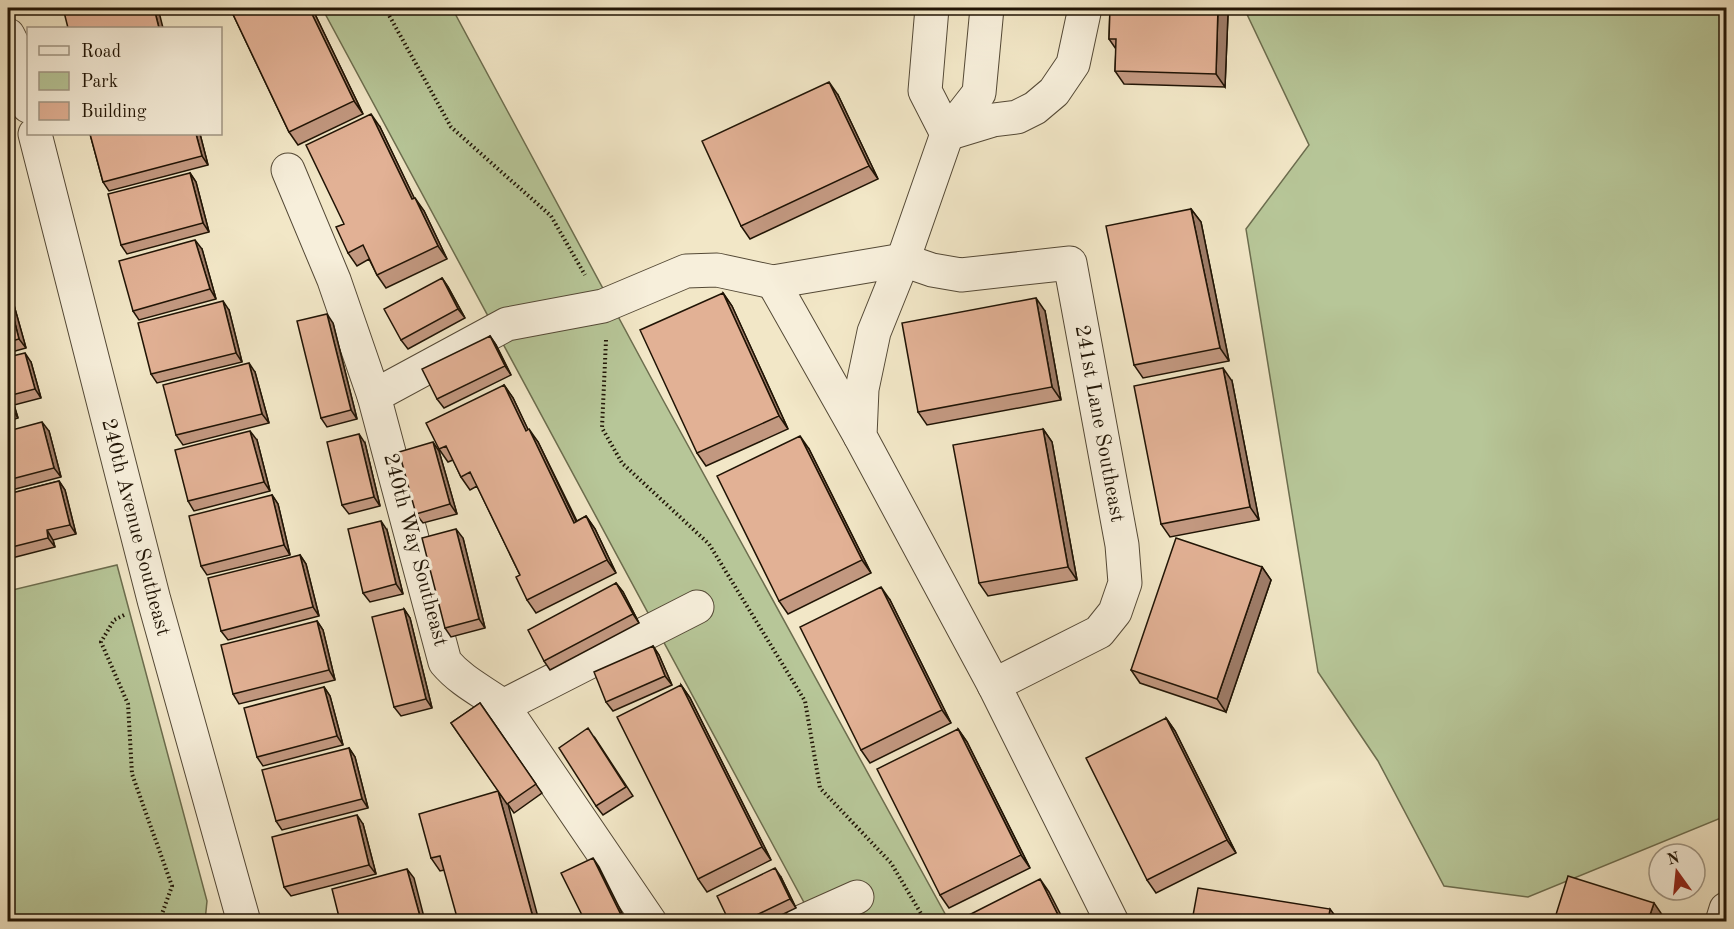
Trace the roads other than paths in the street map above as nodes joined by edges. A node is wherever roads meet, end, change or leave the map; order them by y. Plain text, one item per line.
1 (932, 8) edge
2 (987, 8) edge
3 (1085, 8) edge
4 (8, 35) edge
5 (27, 102) edge
6 (947, 134) junction
7 (35, 135) edge
8 (288, 170) dead end
9 (903, 260) junction
10 (773, 282) junction
11 (374, 396) junction
12 (860, 436) junction
13 (697, 607) dead end
14 (994, 685) junction
15 (502, 706) junction
16 (857, 897) dead end
17 (1726, 909) edge
18 (244, 921) edge
19 (650, 921) edge
20 (801, 921) edge
21 (1112, 921) edge
22 (1722, 921) edge

1 - 6 street
2 - 6 street
3 - 6 street
4 - 5 street
6 - 9 street
7 - 18 street, 240th Avenue Southeast
8 - 11 street, 240th Way Southeast
9 - 10 street, 241st Lane Southeast
9 - 12 street
9 - 14 street, 241st Lane Southeast
10 - 11 street, 241st Lane Southeast
10 - 12 street
11 - 15 street, 240th Way Southeast
12 - 14 street
13 - 15 street
14 - 21 street
15 - 19 street, 240th Way Southeast
16 - 20 street
17 - 22 street

